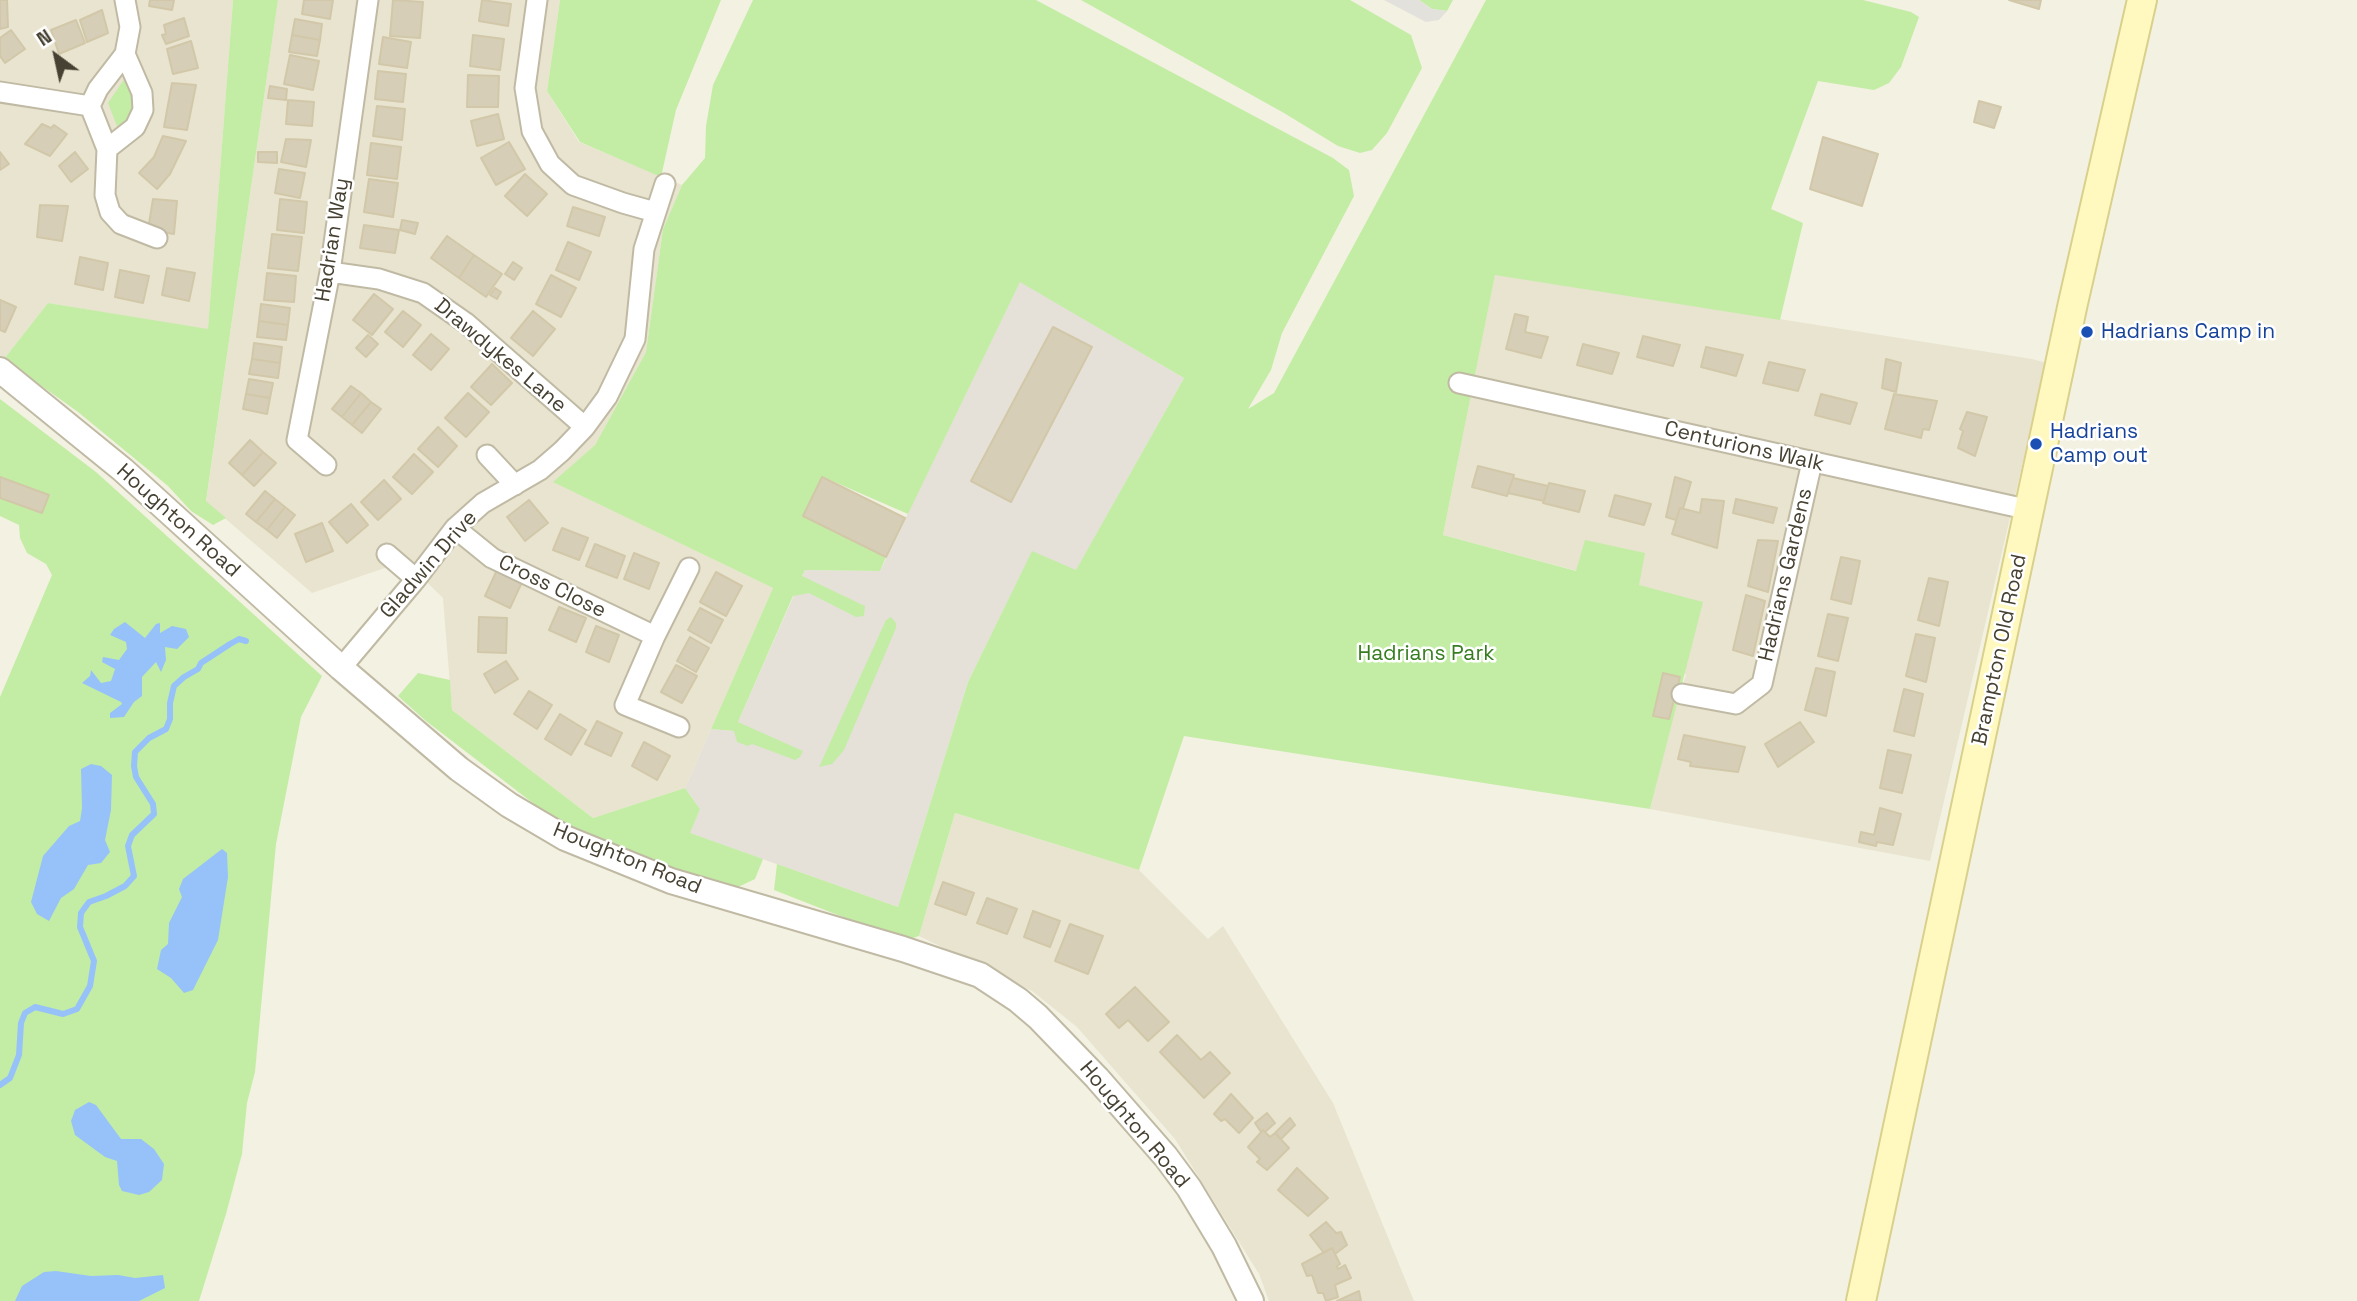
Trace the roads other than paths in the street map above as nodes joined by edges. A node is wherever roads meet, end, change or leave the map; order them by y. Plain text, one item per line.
1 (125, 0) edge
2 (368, 0) edge
3 (537, 0) edge
4 (2142, 0) edge
5 (125, 54) junction
6 (0, 92) edge
7 (90, 106) junction
8 (107, 149) junction
9 (665, 184) dead end
10 (655, 212) junction
11 (157, 238) dead end
12 (330, 272) junction
13 (0, 370) edge
14 (1459, 383) dead end
15 (585, 427) junction
16 (486, 456) dead end
17 (1812, 462) junction
18 (326, 465) dead end
19 (515, 485) junction
20 (2030, 510) junction
21 (455, 528) junction
22 (387, 554) dead end
23 (689, 568) dead end
24 (416, 579) junction
25 (655, 636) junction
26 (341, 668) junction
27 (1682, 694) dead end
28 (679, 727) dead end
29 (1251, 1301) edge
30 (1861, 1301) edge

1 - 5 street
2 - 12 street, Hadrian Way
3 - 10 street
4 - 20 main road, Brampton Old Road
5 - 7 street
5 - 8 street
6 - 7 street
7 - 8 street
8 - 11 street
9 - 10 street, Gladwin Drive
10 - 15 street, Gladwin Drive
12 - 15 street, Drawdykes Lane
12 - 18 street, Hadrian Way
13 - 26 street, Houghton Road
14 - 17 street, Centurions Walk
15 - 19 street, Gladwin Drive
16 - 19 street
17 - 20 street, Centurions Walk
17 - 27 street, Hadrians Gardens
19 - 21 street, Gladwin Drive
20 - 30 main road, Brampton Old Road
21 - 24 street, Gladwin Drive
21 - 25 street, Cross Close
22 - 24 street
23 - 25 street
24 - 26 street, Gladwin Drive
25 - 28 street
26 - 29 street, Houghton Road

